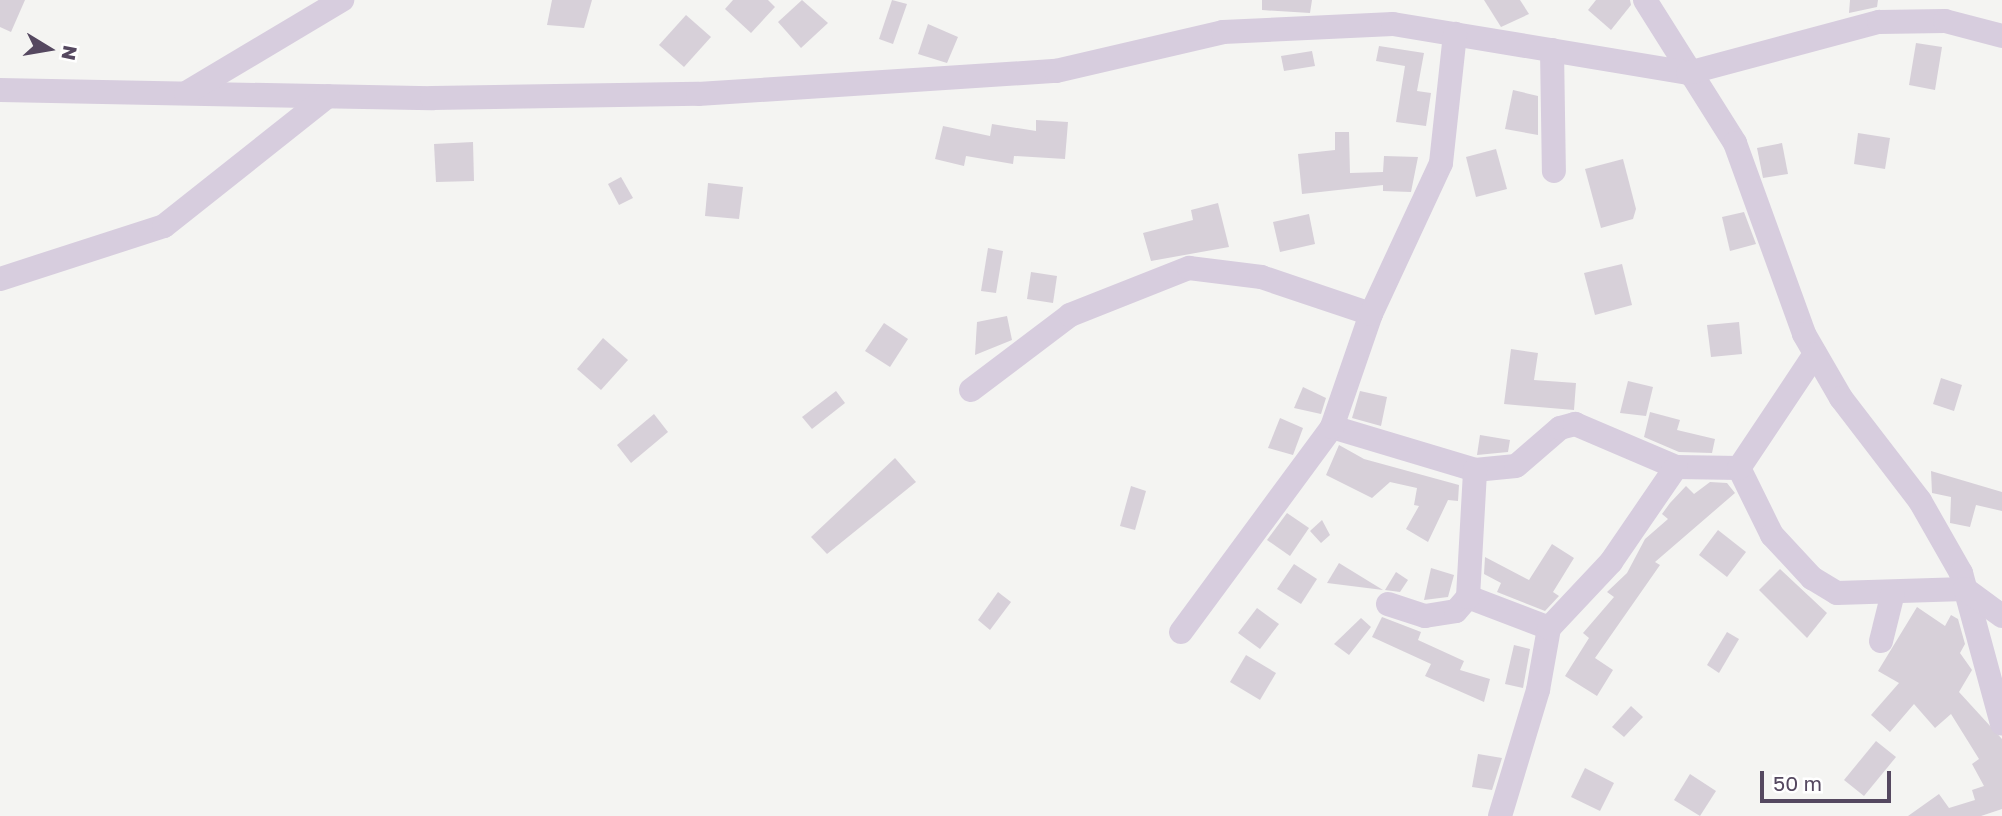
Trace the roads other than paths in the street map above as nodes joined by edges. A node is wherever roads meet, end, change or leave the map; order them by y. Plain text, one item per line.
1 (342, 0) edge
2 (1645, 0) edge
3 (1455, 34) junction
4 (2002, 36) edge
5 (1552, 50) junction
6 (1688, 73) junction
7 (0, 90) edge
8 (185, 93) junction
9 (328, 96) junction
10 (1554, 171) dead end
11 (0, 279) edge
12 (1371, 314) junction
13 (1815, 354) junction
14 (971, 390) dead end
15 (1332, 427) junction
16 (1676, 467) junction
17 (1739, 468) junction
18 (1475, 470) junction
19 (1965, 589) junction
20 (1893, 593) junction
21 (1468, 597) junction
22 (1388, 604) dead end
23 (2002, 616) edge
24 (1549, 628) junction
25 (1181, 632) dead end
26 (1881, 641) dead end
27 (2002, 724) edge
28 (1500, 816) edge

1 - 8 street
2 - 6 street
3 - 5 street
3 - 9 street
3 - 12 street
4 - 6 street
5 - 6 street
5 - 10 street
6 - 13 street
7 - 8 street
8 - 9 street
9 - 11 street
12 - 14 street
12 - 15 street
13 - 17 street
13 - 19 street
15 - 18 street
15 - 25 street
16 - 17 street
16 - 18 street
16 - 24 street
17 - 20 street
18 - 21 street
19 - 20 street
19 - 23 street
19 - 27 street
20 - 26 street
21 - 22 street
21 - 24 street
24 - 28 street

